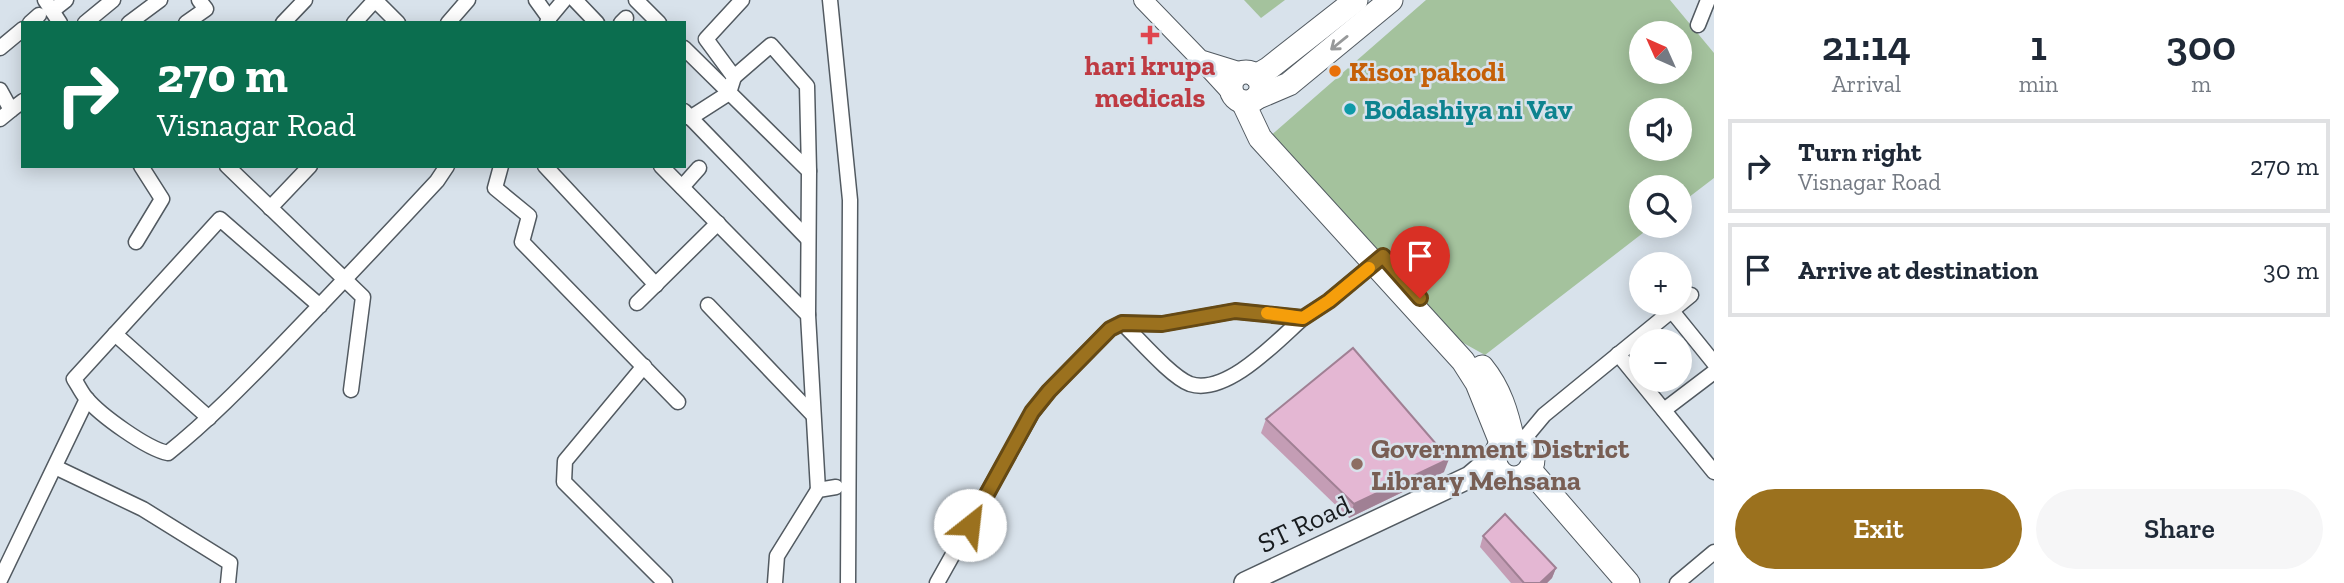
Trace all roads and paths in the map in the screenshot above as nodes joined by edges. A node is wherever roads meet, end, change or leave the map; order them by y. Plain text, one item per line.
1 (66, 0) edge
2 (113, 0) edge
3 (160, 0) edge
4 (199, 0) edge
5 (305, 0) edge
6 (375, 0) edge
7 (468, 0) edge
8 (536, 0) edge
9 (564, 0) edge
10 (575, 0) edge
11 (635, 0) edge
12 (742, 0) edge
13 (830, 0) edge
14 (1143, 0) edge
15 (1356, 0) edge
16 (1391, 0) edge
17 (1707, 0) edge
18 (46, 14) edge
19 (548, 20) edge
20 (87, 21) edge
21 (132, 21) edge
22 (189, 21) edge
23 (285, 21) edge
24 (356, 21) edge
25 (396, 21) edge
26 (450, 21) edge
27 (595, 21) edge
28 (657, 21) edge
29 (1698, 25) dead end
30 (21, 31) edge
31 (0, 48) edge
32 (686, 50) edge
33 (1200, 59) junction
34 (734, 77) junction
35 (0, 90) edge
36 (1247, 90) junction
37 (729, 93) junction
38 (11, 110) edge
39 (687, 115) edge
40 (142, 168) edge
41 (229, 168) edge
42 (308, 168) edge
43 (446, 168) edge
44 (500, 168) edge
45 (547, 168) edge
46 (663, 168) edge
47 (699, 168) dead end
48 (808, 171) junction
49 (682, 187) junction
50 (270, 208) junction
51 (718, 223) junction
52 (808, 239) junction
53 (136, 242) dead end
54 (1379, 260) junction
55 (346, 280) junction
56 (656, 285) junction
57 (637, 303) dead end
58 (708, 305) dead end
59 (320, 306) junction
60 (808, 315) junction
61 (1667, 315) edge
62 (1675, 315) edge
63 (1303, 318) junction
64 (1122, 323) junction
65 (115, 334) junction
66 (1619, 354) junction
67 (1714, 363) edge
68 (643, 366) junction
69 (1714, 372) edge
70 (351, 390) dead end
71 (87, 399) junction
72 (678, 402) dead end
73 (1664, 410) junction
74 (813, 415) junction
75 (209, 418) junction
76 (1507, 451) junction
77 (55, 467) junction
78 (1714, 472) edge
79 (836, 487) dead end
80 (818, 490) junction
81 (1714, 552) edge
82 (0, 580) edge
83 (228, 583) edge
84 (665, 583) edge
85 (775, 583) edge
86 (848, 583) edge
87 (937, 583) edge
88 (1245, 583) edge
89 (1267, 583) edge
90 (1628, 583) edge
91 (1677, 583) edge

1 - 18 street
2 - 20 street
3 - 21 street
4 - 22 street
5 - 23 street
6 - 24 street
6 - 25 street
7 - 26 street
8 - 19 street
9 - 19 street
10 - 27 street
11 - 28 street
12 - 34 street
13 - 86 street
14 - 33 street
15 - 36 main road
16 -> 36 main road
17 - 29 street
30 - 31 street
32 - 37 street
33 - 36 street
33 - 36 street
34 - 37 street
34 - 48 street
35 - 38 street
36 - 54 main road
37 - 39 street
37 - 48 street
39 - 52 street
40 - 53 street
41 - 50 street
42 - 50 street
43 - 55 street
44 - 68 street
45 - 56 street
46 - 49 street
47 - 49 street
48 - 52 street
49 - 51 street
50 - 55 street
51 - 56 street
51 - 60 street
52 - 60 street
54 - 63 street
54 - 76 main road
55 - 59 street
55 - 70 street
56 - 57 street
58 - 74 street
59 - 65 street
59 - 75 street
60 - 74 street
61 - 66 street
62 - 67 street
63 - 64 street
63 - 64 street
64 - 87 street
65 - 71 street
65 - 75 street
66 - 73 street
66 - 76 street
68 - 72 street
68 - 84 street
69 - 73 street
71 - 75 street
71 - 77 street
73 - 78 street
74 - 80 street
76 - 88 main road, ST Road
76 - 89 main road, ST Road
76 - 90 main road
77 - 82 street
77 - 83 street
79 - 80 street
80 - 85 street
81 - 91 street

